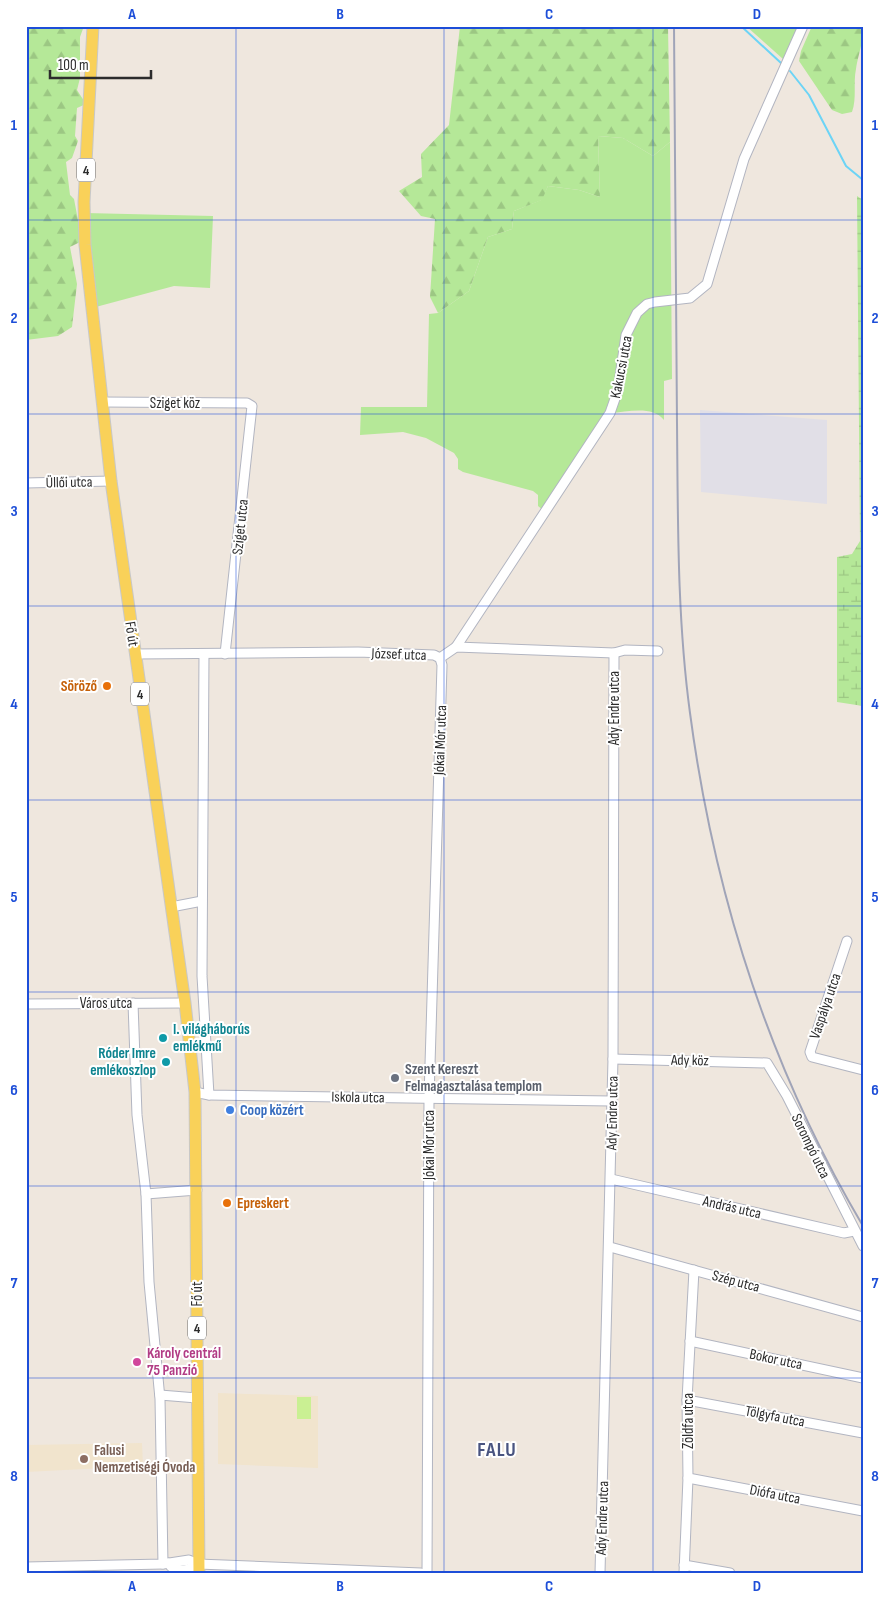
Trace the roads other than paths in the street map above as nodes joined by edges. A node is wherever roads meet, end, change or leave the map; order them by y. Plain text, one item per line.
1 (93, 26) edge
2 (803, 26) edge
3 (102, 402) junction
4 (247, 403) joint
5 (111, 481) junction
6 (26, 483) edge
7 (456, 647) junction
8 (658, 652) dead end
9 (614, 653) junction
10 (135, 654) junction
11 (204, 654) junction
12 (225, 654) junction
13 (440, 658) junction
14 (202, 901) junction
15 (171, 907) junction
16 (847, 941) dead end
17 (133, 1003) junction
18 (26, 1004) edge
19 (186, 1007) junction
20 (204, 1010) junction
21 (613, 1059) junction
22 (767, 1063) joint
23 (863, 1070) edge
24 (195, 1092) junction
25 (209, 1095) junction
26 (429, 1098) junction
27 (611, 1101) junction
28 (611, 1179) junction
29 (197, 1190) junction
30 (146, 1194) junction
31 (854, 1231) junction
32 (863, 1246) edge
33 (610, 1247) junction
34 (694, 1270) junction
35 (863, 1317) edge
36 (690, 1341) junction
37 (863, 1378) edge
38 (160, 1395) junction
39 (198, 1398) junction
40 (687, 1400) junction
41 (863, 1434) edge
42 (688, 1478) junction
43 (863, 1511) edge
44 (166, 1564) junction
45 (26, 1567) edge
46 (154, 1568) edge
47 (199, 1568) edge
48 (684, 1569) edge
49 (52, 1570) edge
50 (421, 1573) edge
51 (427, 1573) edge
52 (600, 1573) edge
53 (730, 1573) edge

1 - 3 main road, Fő út / 4
2 - 7 street, Kakucsi utca
3 - 4 street, Sziget köz
3 - 5 main road, Fő út / 4
4 - 12 street, Sziget utca
5 - 6 street, Üllői utca
5 - 10 main road, Fő út / 4
7 - 9 street
7 - 13 street, József utca
8 - 9 street
9 - 21 street, Ady Endre utca
10 - 11 street, József utca
10 - 15 main road, Fő út / 4
11 - 12 street, József utca
11 - 14 street
12 - 13 street, József utca
13 - 26 street, Jókai Mór utca
14 - 15 street
14 - 20 street
15 - 19 main road, Fő út / 4
16 - 23 street, Vaspálya utca
17 - 18 street, Város utca
17 - 19 street, Város utca
17 - 30 street
19 - 20 street
19 - 24 main road, Fő út / 4
20 - 25 street
21 - 22 street, Ady köz
21 - 27 street, Ady Endre utca
22 - 31 street, Sorompó utca
24 - 25 street, Iskola utca
24 - 29 main road, Fő út / 4
25 - 26 street, Iskola utca
26 - 27 street, Iskola utca
26 - 51 street, Jókai Mór utca
27 - 28 street, Ady Endre utca
28 - 31 street, András utca
28 - 33 street, Ady Endre utca
29 - 30 street
29 - 39 main road, Fő út / 4
30 - 38 street
31 - 32 street, Sorompó utca
33 - 34 street, Szép utca
33 - 52 street, Ady Endre utca
34 - 35 street, Szép utca
34 - 36 street, Zöldfa utca
36 - 37 street, Bokor utca
36 - 40 street, Zöldfa utca
38 - 39 street
38 - 44 street
39 - 47 main road, Fő út / 4
40 - 41 street, Tölgyfa utca
40 - 42 street, Zöldfa utca
42 - 43 street, Diófa utca
42 - 48 street, Zöldfa utca
44 - 46 street
44 - 47 street
45 - 49 street
46 - 49 street
47 - 50 street
48 - 53 street

